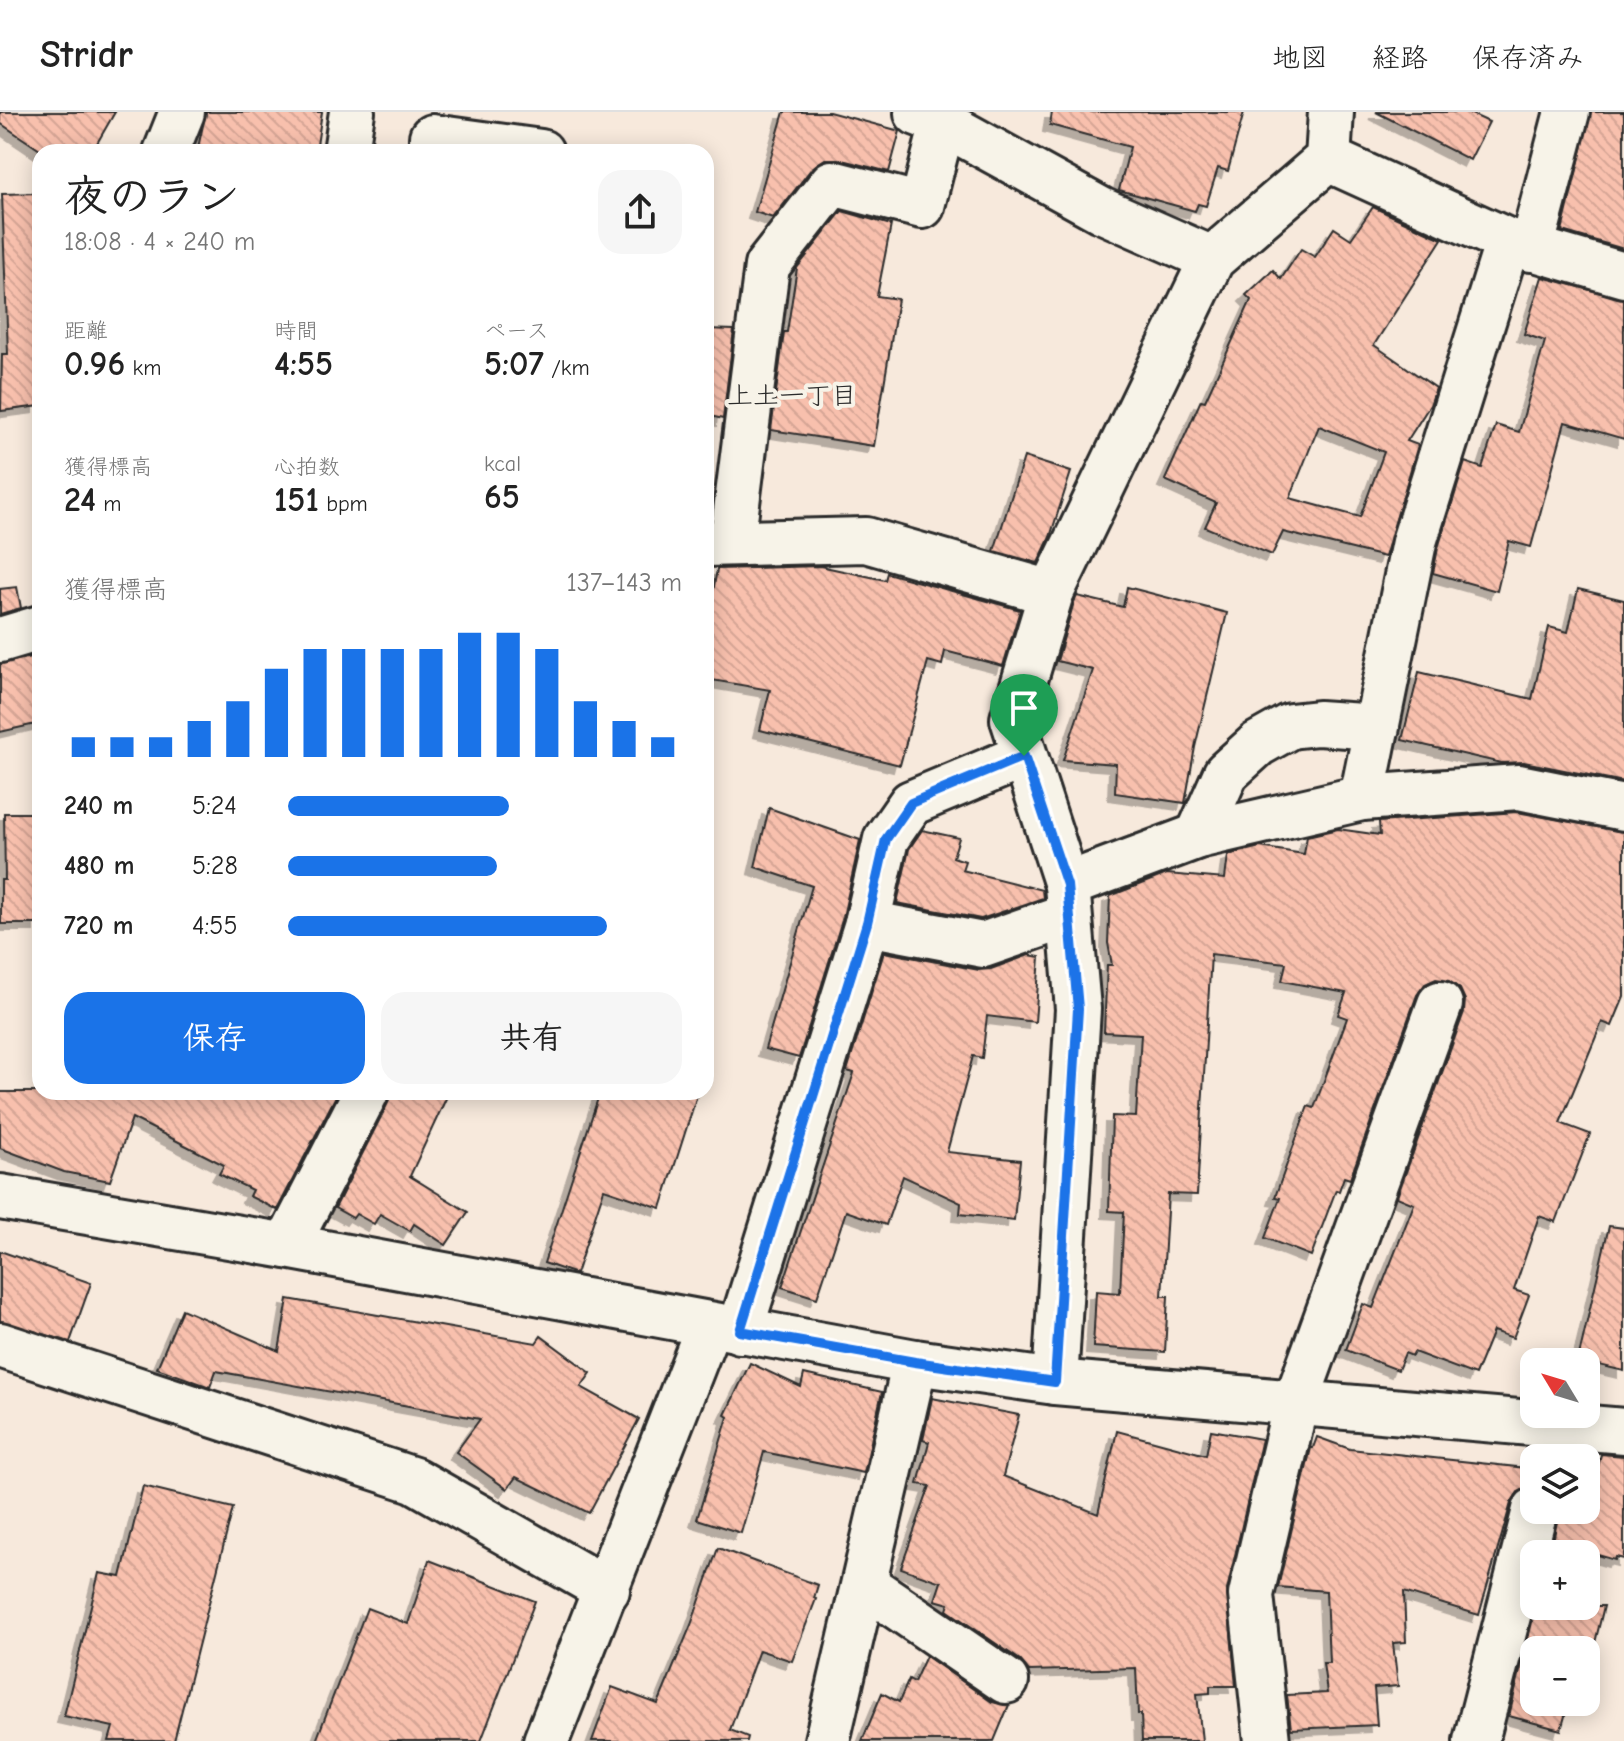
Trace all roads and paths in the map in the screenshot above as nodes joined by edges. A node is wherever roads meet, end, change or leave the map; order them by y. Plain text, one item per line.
1 (182, 112) edge
2 (352, 112) edge
3 (1331, 112) edge
4 (1567, 112) edge
5 (928, 117) edge
6 (169, 144) edge
7 (347, 144) edge
8 (432, 144) edge
9 (483, 144) edge
10 (1328, 159) junction
11 (1520, 245) junction
12 (1212, 259) junction
13 (1624, 275) edge
14 (719, 544) edge
15 (1051, 593) junction
16 (32, 630) edge
17 (0, 640) edge
18 (1377, 727) junction
19 (1024, 756) junction
20 (1362, 798) junction
21 (1624, 808) edge
22 (1198, 836) junction
23 (1068, 900) junction
24 (867, 923) junction
25 (1440, 1004) dead end
26 (362, 1100) edge
27 (0, 1197) edge
28 (287, 1246) junction
29 (725, 1328) junction
30 (0, 1345) edge
31 (915, 1362) junction
32 (1055, 1382) junction
33 (1296, 1402) junction
34 (1624, 1431) edge
35 (1552, 1442) edge
36 (1531, 1524) edge
37 (864, 1584) junction
38 (607, 1590) junction
39 (1006, 1681) dead end
40 (546, 1741) edge
41 (827, 1741) edge
42 (1267, 1741) edge
43 (1476, 1741) edge

1 - 6 street
2 - 7 street
3 - 10 street
4 - 11 street
5 - 12 street
5 - 14 street
8 - 9 street
10 - 11 street
10 - 12 street
11 - 13 street
11 - 18 street
12 - 15 street
14 - 15 street
15 - 19 street
16 - 17 street
18 - 20 street
18 - 22 street
19 - 23 street
19 - 24 street
20 - 21 street
20 - 22 street
22 - 23 street
23 - 24 street
23 - 32 street
24 - 29 street
25 - 33 street
26 - 28 street
27 - 28 street
28 - 29 street
29 - 31 street
29 - 38 street
30 - 38 street
31 - 32 street
31 - 37 street
32 - 33 street
33 - 35 street
33 - 42 street
34 - 35 street
36 - 43 street
37 - 39 street
37 - 41 street
38 - 40 street

